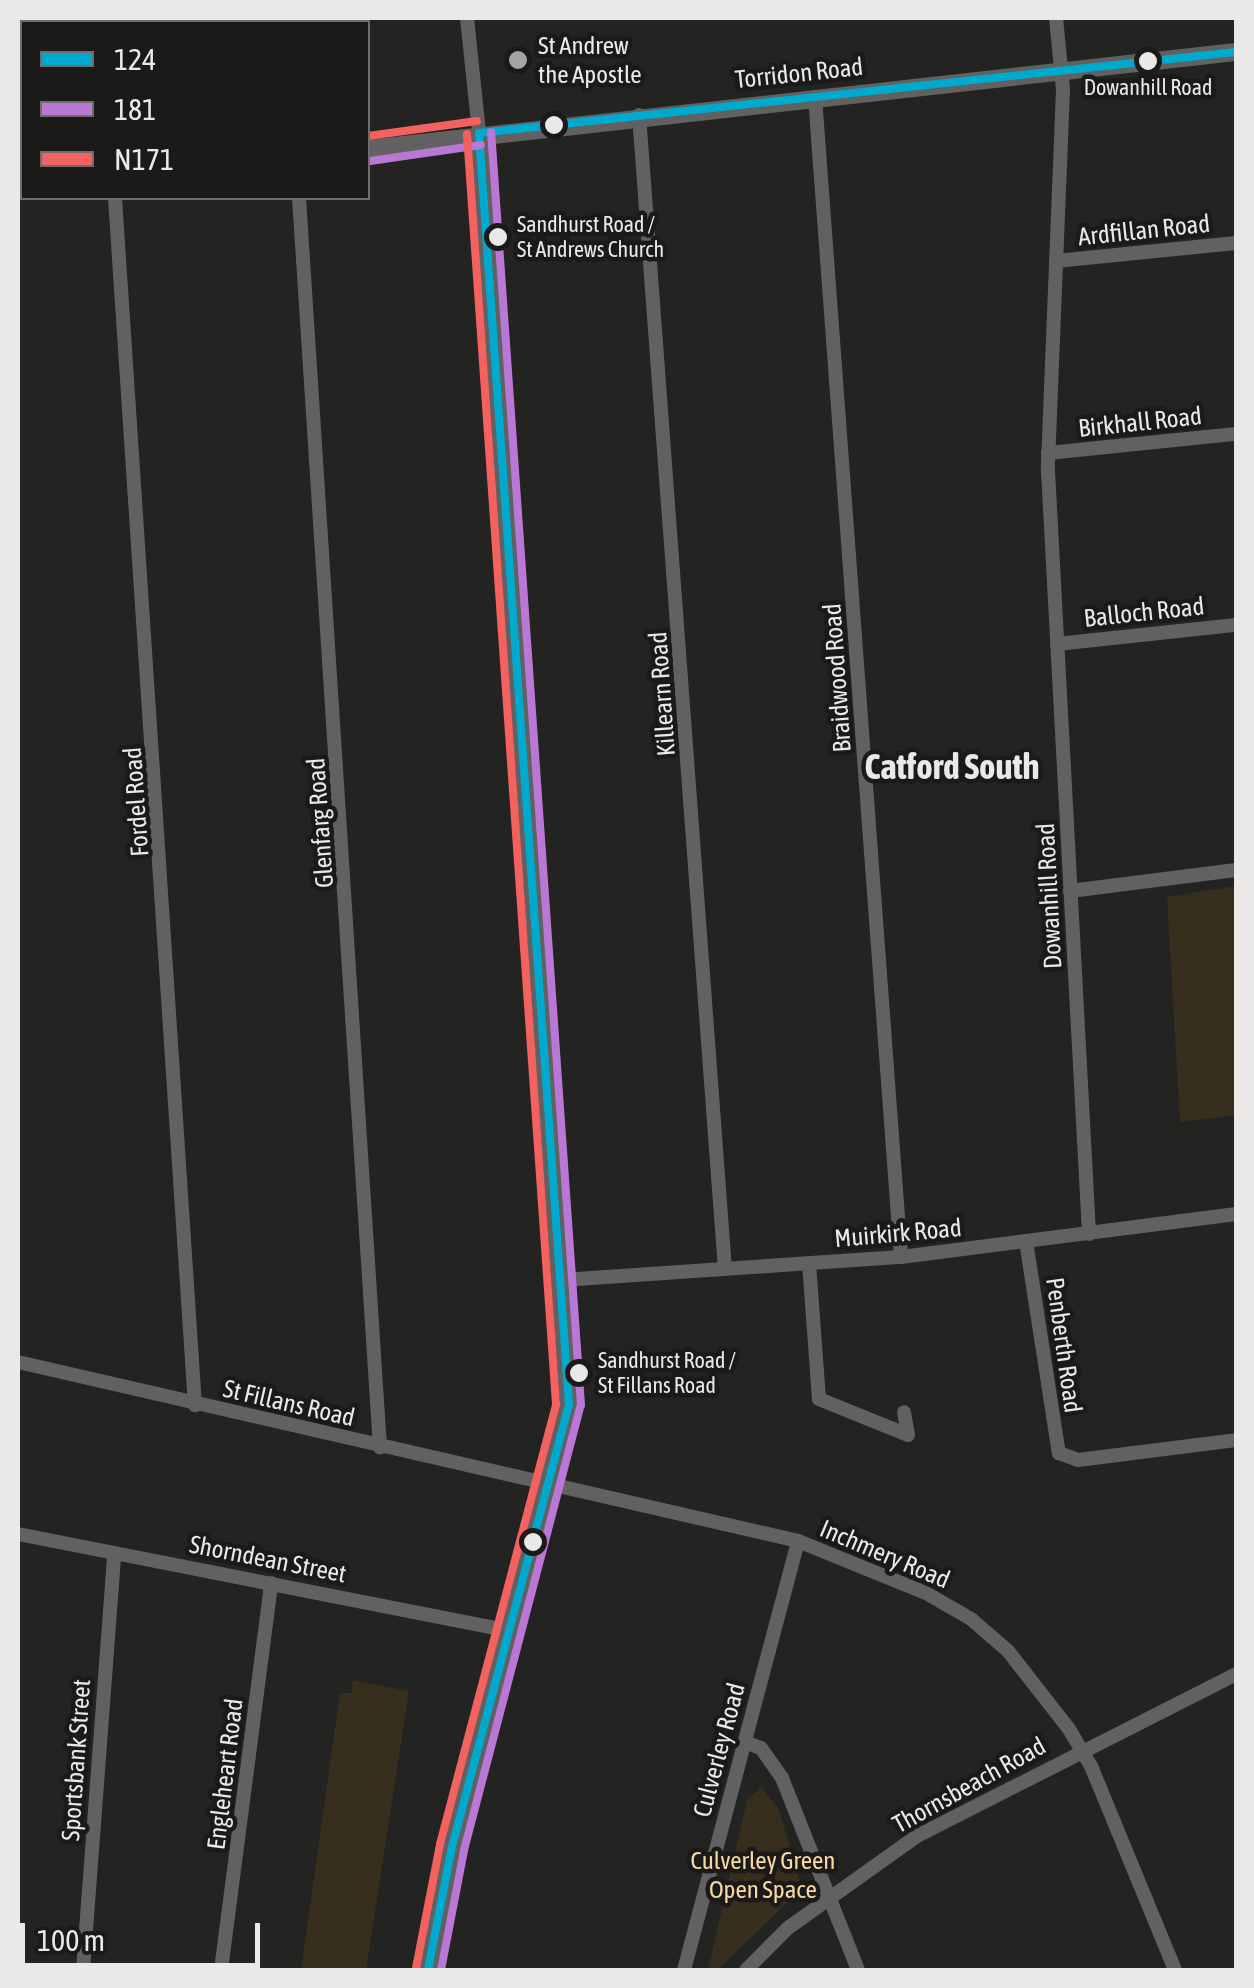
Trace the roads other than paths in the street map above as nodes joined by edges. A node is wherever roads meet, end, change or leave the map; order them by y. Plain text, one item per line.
1 (467, 18) edge
2 (1056, 18) edge
3 (1236, 52) edge
4 (1062, 70) junction
5 (815, 97) junction
6 (639, 115) junction
7 (479, 133) junction
8 (370, 149) edge
9 (116, 200) edge
10 (300, 200) edge
11 (1236, 243) edge
12 (1056, 262) junction
13 (1236, 434) edge
14 (1048, 452) junction
15 (1236, 625) edge
16 (1057, 644) junction
17 (1236, 870) edge
18 (1070, 891) junction
19 (1236, 1214) edge
20 (1089, 1234) junction
21 (1026, 1241) junction
22 (901, 1257) junction
23 (810, 1264) junction
24 (725, 1269) junction
25 (562, 1280) junction
26 (18, 1362) edge
27 (195, 1405) junction
28 (904, 1412) dead end
29 (1236, 1440) edge
30 (380, 1447) junction
31 (552, 1482) junction
32 (18, 1534) edge
33 (798, 1541) junction
34 (114, 1553) junction
35 (271, 1584) junction
36 (510, 1632) junction
37 (1236, 1674) edge
38 (745, 1742) junction
39 (1080, 1749) junction
40 (828, 1897) junction
41 (83, 1970) edge
42 (221, 1970) edge
43 (428, 1970) edge
44 (684, 1970) edge
45 (746, 1970) edge
46 (858, 1970) edge
47 (1175, 1970) edge

1 - 7 street
2 - 4 street, Dowanhill Road
3 - 4 street, Torridon Road
4 - 5 street, Torridon Road
4 - 12 street, Dowanhill Road
5 - 6 street, Torridon Road
5 - 22 street, Braidwood Road
6 - 7 street, Torridon Road
6 - 24 street, Killearn Road
7 - 8 street, Torridon Road
7 - 25 street
9 - 27 street, Fordel Road
10 - 30 street, Glenfarg Road
11 - 12 street, Ardfillan Road
12 - 14 street, Dowanhill Road
13 - 14 street, Birkhall Road
14 - 16 street, Dowanhill Road
15 - 16 street, Balloch Road
16 - 18 street, Dowanhill Road
17 - 18 street
18 - 20 street, Dowanhill Road
19 - 20 street, Muirkirk Road
20 - 21 street, Muirkirk Road
21 - 22 street, Muirkirk Road
21 - 29 street, Penberth Road
22 - 23 street, Muirkirk Road
23 - 24 street, Muirkirk Road
23 - 28 street
24 - 25 street, Muirkirk Road
25 - 31 street
26 - 27 street, St Fillans Road
27 - 30 street, St Fillans Road
30 - 31 street, St Fillans Road
31 - 33 street, Inchmery Road
31 - 36 street
32 - 34 street, Shorndean Street
33 - 38 street, Culverley Road
33 - 39 street, Inchmery Road
34 - 35 street, Shorndean Street
34 - 41 street, Sportsbank Street
35 - 36 street, Shorndean Street
35 - 42 street, Engleheart Road
36 - 43 street
37 - 39 street, Thornsbeach Road
38 - 40 street
38 - 44 street, Culverley Road
39 - 40 street, Thornsbeach Road
39 - 47 street, Inchmery Road
40 - 45 street, Thornsbeach Road
40 - 46 street

